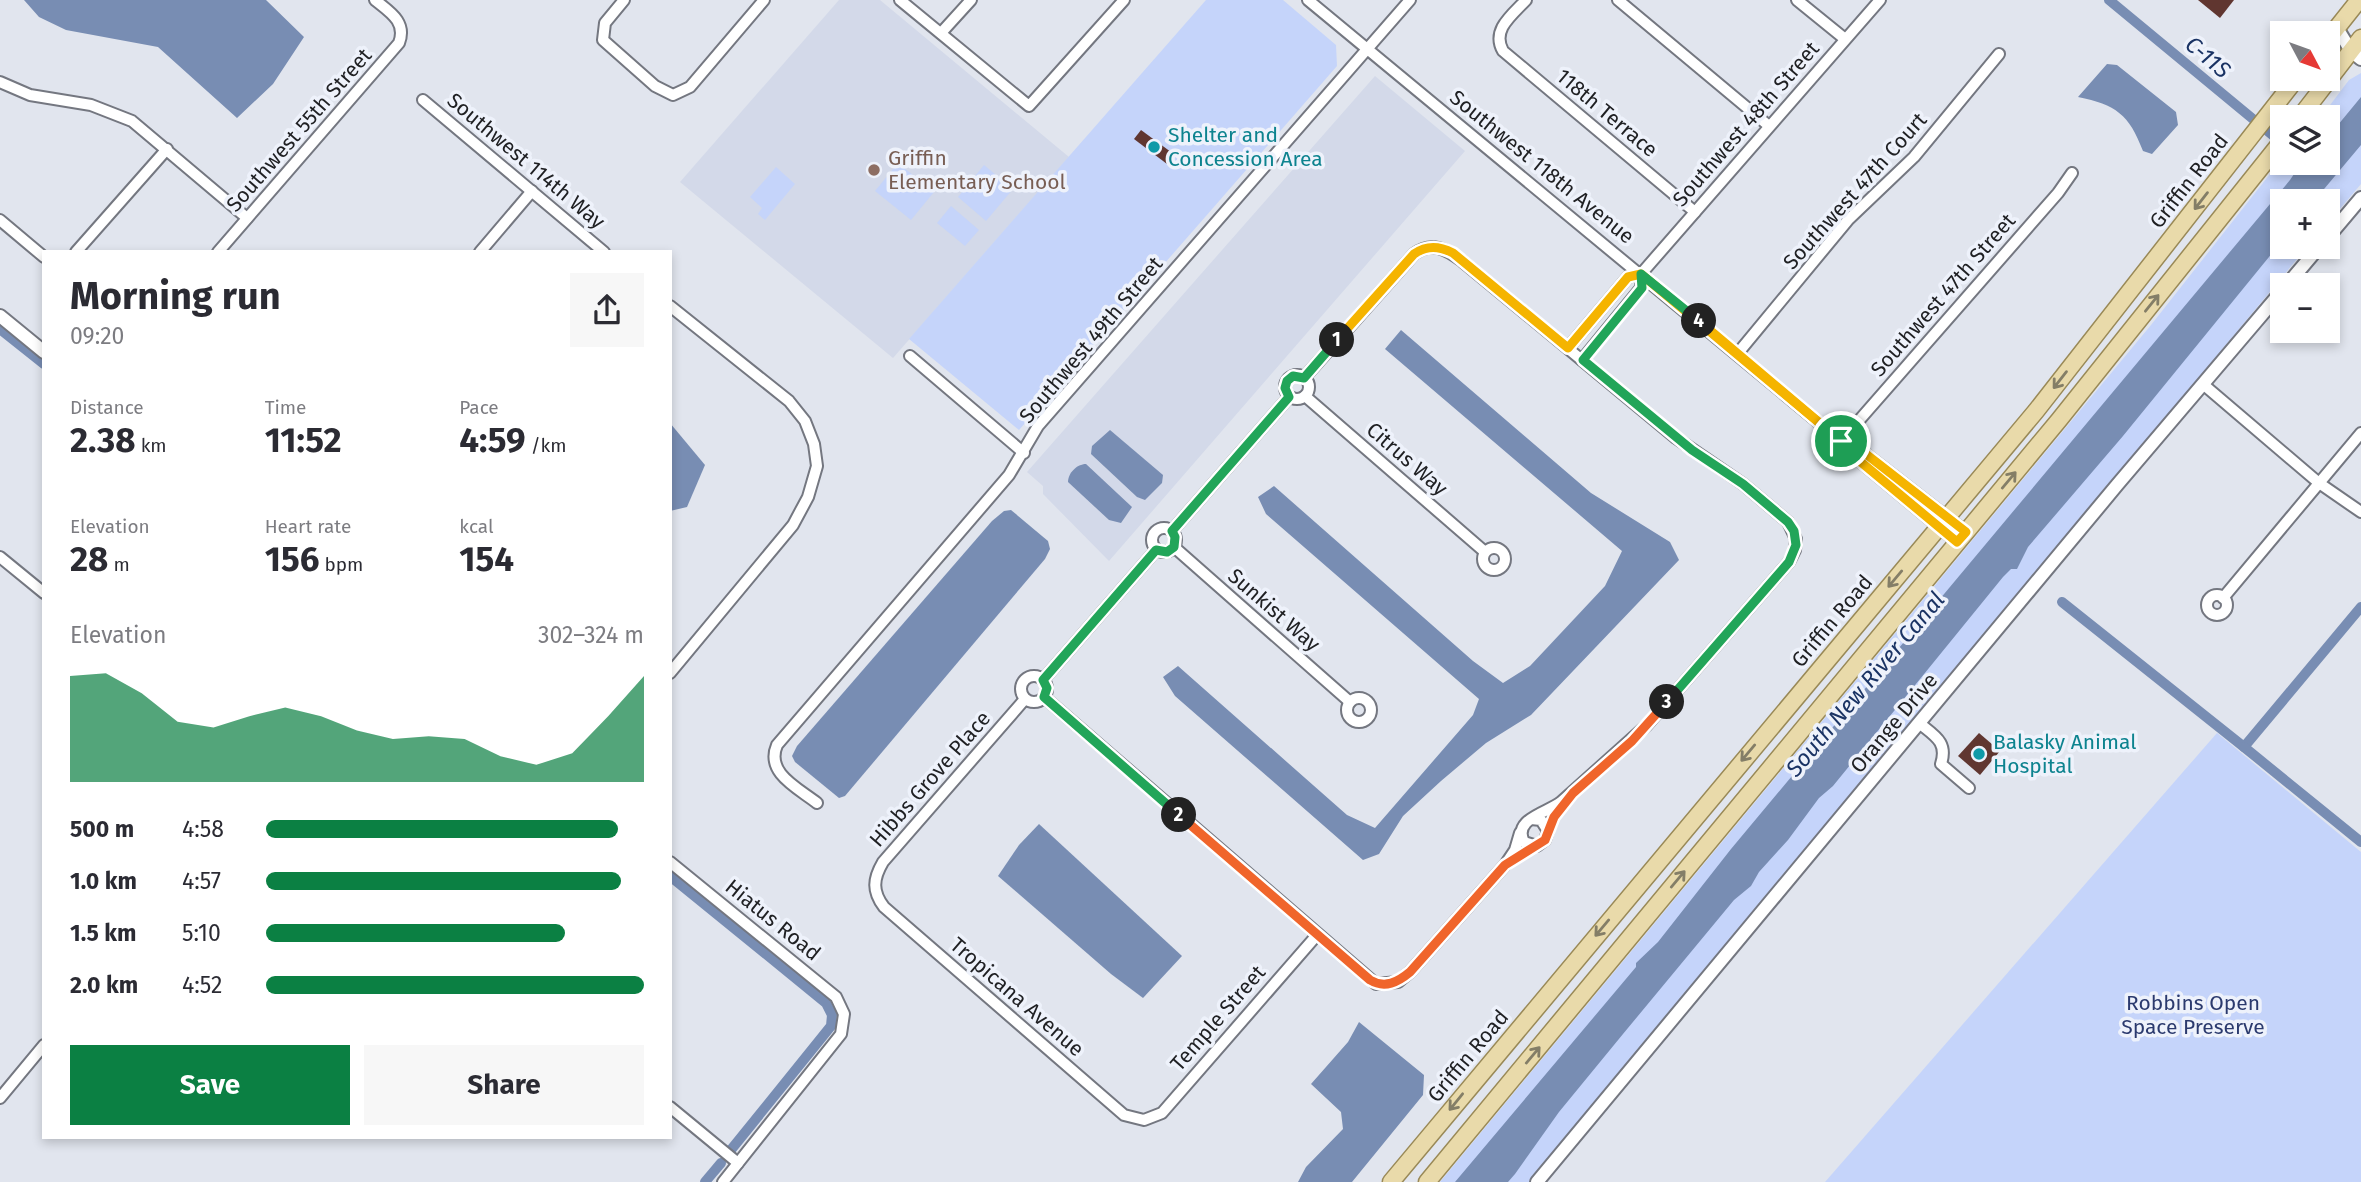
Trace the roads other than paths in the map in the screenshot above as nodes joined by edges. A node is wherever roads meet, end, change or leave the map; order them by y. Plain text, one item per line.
1 (375, 0) edge
2 (624, 0) edge
3 (764, 0) edge
4 (900, 0) edge
5 (971, 0) edge
6 (1124, 0) edge
7 (1308, 0) edge
8 (1410, 0) edge
9 (1526, 0) edge
10 (1618, 0) edge
11 (1797, 0) edge
12 (1880, 0) edge
13 (2359, 0) edge
14 (2340, 24) edge
15 (942, 33) junction
16 (2340, 38) edge
17 (1845, 39) junction
18 (2359, 46) edge
19 (1367, 48) junction
20 (1998, 54) dead end
21 (0, 82) edge
22 (2287, 91) edge
23 (423, 100) dead end
24 (54, 101) junction
25 (2310, 105) edge
26 (51, 113) dead end
27 (1769, 126) junction
28 (167, 149) junction
29 (2270, 156) edge
30 (2072, 173) dead end
31 (532, 191) junction
32 (2361, 198) edge
33 (1695, 212) junction
34 (247, 218) junction
35 (0, 220) edge
36 (2340, 223) edge
37 (78, 250) edge
38 (220, 250) edge
39 (482, 250) edge
40 (602, 250) edge
41 (42, 255) edge
42 (2309, 259) edge
43 (2297, 273) edge
44 (1641, 274) junction
45 (2270, 305) edge
46 (672, 308) edge
47 (0, 316) edge
48 (1568, 348) junction
49 (42, 350) edge
50 (1738, 353) junction
51 (910, 356) dead end
52 (1583, 360) junction
53 (1304, 378) junction
54 (2204, 384) junction
55 (1305, 396) junction
56 (1289, 397) junction
57 (2361, 433) edge
58 (1844, 444) junction
59 (1024, 453) junction
60 (2319, 483) junction
61 (2361, 512) edge
62 (1943, 522) junction
63 (1172, 531) junction
64 (1961, 537) junction
65 (1174, 547) junction
66 (1156, 550) junction
67 (1485, 552) dead end
68 (0, 557) edge
69 (42, 591) edge
70 (2223, 598) dead end
71 (672, 666) edge
72 (1043, 680) junction
73 (1044, 697) junction
74 (1025, 699) junction
75 (1350, 702) dead end
76 (1919, 723) junction
77 (1969, 788) dead end
78 (1573, 793) junction
79 (817, 803) dead end
80 (1531, 819) junction
81 (1521, 832) junction
82 (1548, 834) junction
83 (1537, 846) junction
84 (672, 864) edge
85 (1505, 865) junction
86 (875, 890) joint
87 (1317, 935) junction
88 (42, 1047) edge
89 (0, 1098) edge
90 (672, 1109) edge
91 (1144, 1120) joint
92 (738, 1163) junction
93 (723, 1182) edge
94 (1391, 1182) edge
95 (1427, 1182) edge
96 (1537, 1182) edge

1 - 34 street, Southwest 55th Street
2 - 3 street
4 - 15 street
5 - 15 street
6 - 15 street
7 - 19 street, Southwest 118th Avenue
8 - 19 street, Southwest 49th Street
9 - 33 street, 118th Terrace
10 - 27 street
11 - 17 street
12 - 17 street, Southwest 48th Street
13 - 14 main road
16 - 18 street
17 - 27 street, Southwest 48th Street
18 - 25 main road
19 - 44 street, Southwest 118th Avenue
19 - 59 street, Southwest 49th Street
20 - 50 street, Southwest 47th Court
21 - 24 street
22 -> 62 main road, Griffin Road
23 - 31 street, Southwest 114th Way
24 - 26 street
24 - 28 street
27 - 33 street, Southwest 48th Street
28 - 34 street
28 - 37 street
64 -> 29 main road
30 - 58 street, Southwest 47th Street
31 - 39 street
31 - 40 street, Southwest 114th Way
32 - 36 street
33 - 44 street, Southwest 48th Street
34 - 38 street, Southwest 55th Street
35 - 41 street
42 - 43 street
44 - 48 street, Southwest 48th Street
44 - 50 street, Southwest 118th Avenue
44 - 52 street, Southwest 48th Street
45 - 54 street, Orange Drive
46 - 71 street
47 - 49 street
48 - 52 street
48 - 53 street
50 - 58 street, Southwest 118th Avenue
51 - 59 street
52 - 78 street
53 - 55 street
53 - 56 street
54 - 60 street
54 - 76 street, Orange Drive
55 - 56 street
55 - 67 street, Citrus Way
56 - 63 street
57 - 60 street
58 - 62 street, Southwest 118th Avenue
59 - 79 street, Southwest 49th Street
60 - 61 street
60 - 70 street
62 - 64 street, Southwest 118th Avenue
62 -> 94 main road, Griffin Road
63 - 65 street
63 - 66 street
95 -> 64 main road
65 - 66 street
65 - 75 street, Sunkist Way
66 - 72 street
68 - 69 street
72 - 73 street
72 - 74 street
73 - 74 street
73 - 87 street
74 - 86 street, Hibbs Grove Place
76 - 77 street
76 - 96 street, Orange Drive
78 - 80 street
78 - 82 street
80 - 81 street
80 - 82 street
81 - 83 street
81 - 85 street
82 - 83 street
83 - 85 street
84 - 92 street, Hiatus Road
85 - 87 street
86 - 91 street, Tropicana Avenue
87 - 91 street, Temple Street
88 - 89 street
90 - 92 street
92 - 93 street

